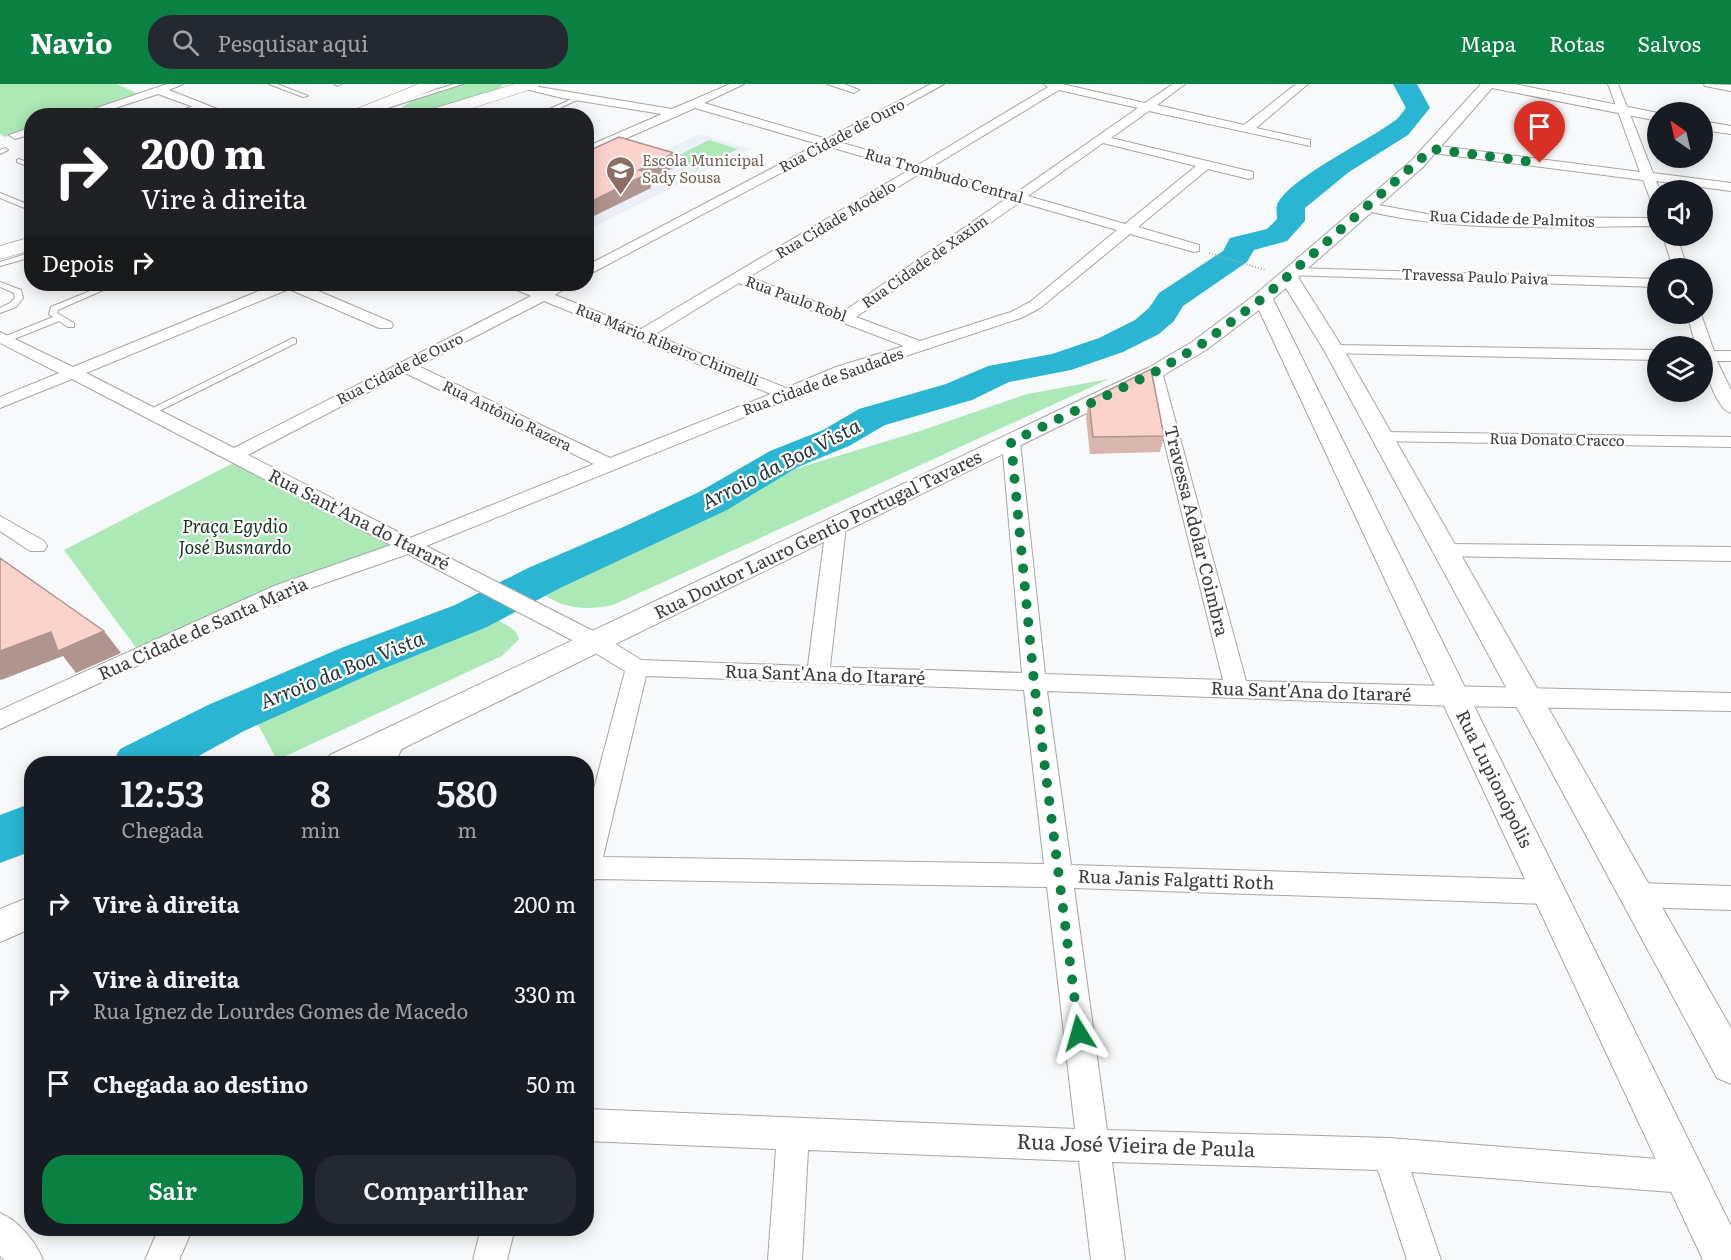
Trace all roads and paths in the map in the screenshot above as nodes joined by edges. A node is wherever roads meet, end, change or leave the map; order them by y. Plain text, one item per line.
1 (272, 84) edge
2 (434, 84) edge
3 (460, 84) edge
4 (507, 84) edge
5 (740, 84) edge
6 (832, 84) edge
7 (939, 84) edge
8 (1180, 84) edge
9 (1304, 84) edge
10 (1488, 84) edge
11 (1493, 84) edge
12 (1613, 84) edge
13 (1709, 84) edge
14 (529, 85) edge
15 (1053, 85) edge
16 (168, 86) edge
17 (1727, 86) edge
18 (604, 88) dead end
19 (854, 90) dead end
20 (305, 96) dead end
21 (414, 98) junction
22 (576, 99) junction
23 (483, 100) junction
24 (694, 104) junction
25 (201, 105) junction
26 (1147, 107) junction
27 (102, 108) edge
28 (192, 108) edge
29 (209, 108) edge
30 (369, 108) edge
31 (383, 108) edge
32 (399, 108) edge
33 (456, 108) edge
34 (555, 108) edge
35 (1621, 110) junction
36 (673, 113) junction
37 (1647, 115) edge
38 (1713, 127) edge
39 (1247, 129) junction
40 (1731, 130) edge
41 (24, 132) edge
42 (15, 135) dead end
43 (1101, 139) junction
44 (829, 143) junction
45 (1306, 143) dead end
46 (594, 148) edge
47 (1432, 149) junction
48 (20, 161) dead end
49 (24, 163) edge
50 (1204, 165) junction
51 (922, 169) junction
52 (1249, 176) dead end
53 (1648, 177) junction
54 (1649, 180) edge
55 (1731, 187) edge
56 (0, 195) edge
57 (1018, 197) junction
58 (24, 206) edge
59 (1368, 207) junction
60 (1647, 222) edge
61 (1127, 227) junction
62 (24, 230) edge
63 (0, 238) edge
64 (24, 246) edge
65 (1199, 250) joint
66 (0, 253) edge
67 (24, 256) edge
68 (0, 264) edge
69 (1242, 264) dead end
70 (594, 268) edge
71 (1290, 274) junction
72 (738, 278) junction
73 (1647, 283) edge
74 (0, 284) edge
75 (96, 291) edge
76 (272, 291) edge
77 (305, 291) edge
78 (531, 291) edge
79 (552, 291) edge
80 (543, 296) junction
81 (1263, 298) junction
82 (0, 311) edge
83 (846, 317) junction
84 (59, 318) junction
85 (71, 325) dead end
86 (385, 325) dead end
87 (644, 334) junction
88 (2, 339) edge
89 (293, 341) dead end
90 (920, 346) junction
91 (1334, 350) junction
92 (1647, 355) edge
93 (1713, 356) edge
94 (1731, 356) edge
95 (404, 366) junction
96 (1155, 372) junction
97 (1713, 372) edge
98 (73, 374) junction
99 (786, 394) junction
100 (0, 403) edge
101 (1731, 408) edge
102 (150, 412) junction
103 (1382, 437) junction
104 (1011, 442) junction
105 (1731, 442) edge
106 (234, 455) junction
107 (610, 465) junction
108 (0, 522) edge
109 (836, 526) junction
110 (37, 546) dead end
111 (409, 546) junction
112 (1446, 551) junction
113 (1731, 554) edge
114 (595, 642) junction
115 (637, 668) junction
116 (818, 675) junction
117 (1034, 682) junction
118 (1237, 689) junction
119 (1454, 697) junction
120 (1527, 698) junction
121 (1731, 702) edge
122 (0, 720) edge
123 (394, 738) junction
124 (357, 756) edge
125 (386, 756) edge
126 (594, 842) edge
127 (594, 870) edge
128 (1058, 876) junction
129 (1548, 892) junction
130 (1637, 896) junction
131 (1731, 898) edge
132 (24, 915) edge
133 (0, 926) edge
134 (1731, 1065) edge
135 (594, 1125) edge
136 (793, 1132) junction
137 (1094, 1146) junction
138 (1389, 1154) junction
139 (1685, 1177) junction
140 (0, 1230) edge
141 (172, 1236) edge
142 (496, 1236) edge
143 (26, 1260) edge
144 (162, 1260) edge
145 (490, 1260) edge
146 (785, 1260) edge
147 (1108, 1260) edge
148 (1424, 1260) edge
149 (1725, 1260) edge

1 - 20 lane
2 - 30 main road
3 - 21 lane
4 - 23 main road
5 - 24 street
6 - 19 street
7 - 44 street, Rua Cidade de Ouro
8 - 26 street, Rua Cidade de Xaxim
9 - 39 street
10 - 47 street, Rua Doutor Lauro Gentio Portugal Tavares
11 - 35 street
12 - 35 street
13 - 17 street
14 - 22 street
14 - 23 main road
15 - 26 street
15 - 51 street, Rua Cidade Modelo
16 - 25 street
16 - 27 street
18 - 22 street
21 - 31 lane
21 - 32 lane
22 - 34 lane
22 - 36 street
23 - 33 main road
24 - 36 street
24 - 44 street, Rua Trombudo Central
25 - 28 lane
25 - 29 street
26 - 39 street
26 - 43 street, Rua Cidade de Xaxim
35 - 37 street
35 - 53 street
36 - 46 street
38 - 40 street
39 - 45 street
41 - 42 street
43 - 50 street
43 - 57 street, Rua Cidade de Xaxim
44 - 51 street, Rua Trombudo Central
44 - 70 street, Rua Cidade de Ouro
47 - 53 street
47 - 59 street, Rua Doutor Lauro Gentio Portugal Tavares
48 - 49 lane
50 - 52 street
50 - 61 street, Rua Cidade de Saudades
51 - 57 street, Rua Trombudo Central
51 - 72 street, Rua Cidade Modelo
53 - 54 street
53 - 55 street
56 - 58 lane
57 - 61 street, Rua Trombudo Central
57 - 83 street, Rua Cidade de Xaxim
59 - 60 street, Rua Cidade de Palmitos
59 - 71 street, Rua Doutor Lauro Gentio Portugal Tavares
61 - 65 street, Rua Trombudo Central
61 - 90 street, Rua Cidade de Saudades
62 - 63 main road
64 - 66 main road
65 - 69 path
67 - 68 lane
71 - 73 street, Travessa Paulo Paiva
71 - 81 street, Rua Doutor Lauro Gentio Portugal Tavares
71 - 91 street
72 - 83 street, Rua Paulo Robl
72 - 87 street, Rua Cidade Modelo
74 - 82 lane
75 - 84 lane
76 - 98 street
77 - 86 street
78 - 80 street, Rua Mário Ribeiro Chimelli
79 - 80 street, Rua Cidade de Ouro
80 - 87 street, Rua Mário Ribeiro Chimelli
80 - 95 street, Rua Cidade de Ouro
81 - 96 street, Rua Doutor Lauro Gentio Portugal Tavares
81 - 119 street, Rua Lupionópolis
83 - 90 street, Rua Paulo Robl
84 - 85 lane
84 - 88 lane
87 - 99 street, Rua Mário Ribeiro Chimelli
88 - 98 street, Rua Sant'Ana do Itararé
89 - 102 lane
90 - 99 street, Rua Cidade de Saudades
91 - 92 street
91 - 103 street
93 - 94 street
95 - 106 street, Rua Cidade de Ouro
95 - 107 street, Rua Antônio Razera
96 - 104 street, Rua Doutor Lauro Gentio Portugal Tavares
96 - 118 street, Travessa Adolar Coimbra
97 - 101 street
98 - 100 street
98 - 102 street, Rua Sant'Ana do Itararé
99 - 107 street, Rua Cidade de Saudades
102 - 106 street, Rua Sant'Ana do Itararé
103 - 105 street, Rua Donato Cracco
103 - 112 street
104 - 109 street, Rua Doutor Lauro Gentio Portugal Tavares
104 - 117 street
106 - 111 street, Rua Sant'Ana do Itararé
107 - 111 street, Rua Cidade de Saudades
108 - 110 street
109 - 114 street, Rua Doutor Lauro Gentio Portugal Tavares
109 - 116 street
111 - 114 street, Rua Sant'Ana do Itararé
111 - 122 street, Rua Cidade de Santa Maria
112 - 113 street
112 - 120 street
114 - 115 street, Rua Sant'Ana do Itararé
114 - 123 street, Rua Doutor Lauro Gentio Portugal Tavares
115 - 116 street, Rua Sant'Ana do Itararé
115 - 126 street
116 - 117 street, Rua Sant'Ana do Itararé
117 - 118 street, Rua Sant'Ana do Itararé
117 - 128 street
118 - 119 street, Rua Sant'Ana do Itararé
119 - 120 street, Rua Sant'Ana do Itararé
119 - 129 street, Rua Lupionópolis
120 - 121 street, Rua Sant'Ana do Itararé
120 - 130 street
123 - 124 street, Rua Doutor Lauro Gentio Portugal Tavares
123 - 125 street
127 - 128 street, Rua Janis Falgatti Roth
128 - 129 street, Rua Janis Falgatti Roth
128 - 137 street
129 - 139 street, Rua Lupionópolis
130 - 131 street
130 - 134 street
132 - 133 street
135 - 136 street, Rua José Vieira de Paula
136 - 137 street, Rua José Vieira de Paula
136 - 146 street
137 - 138 street, Rua José Vieira de Paula
137 - 147 street
138 - 139 street, Rua José Vieira de Paula
138 - 148 street
139 - 149 street, Rua Lupionópolis
140 - 143 street
141 - 144 street
142 - 145 street

